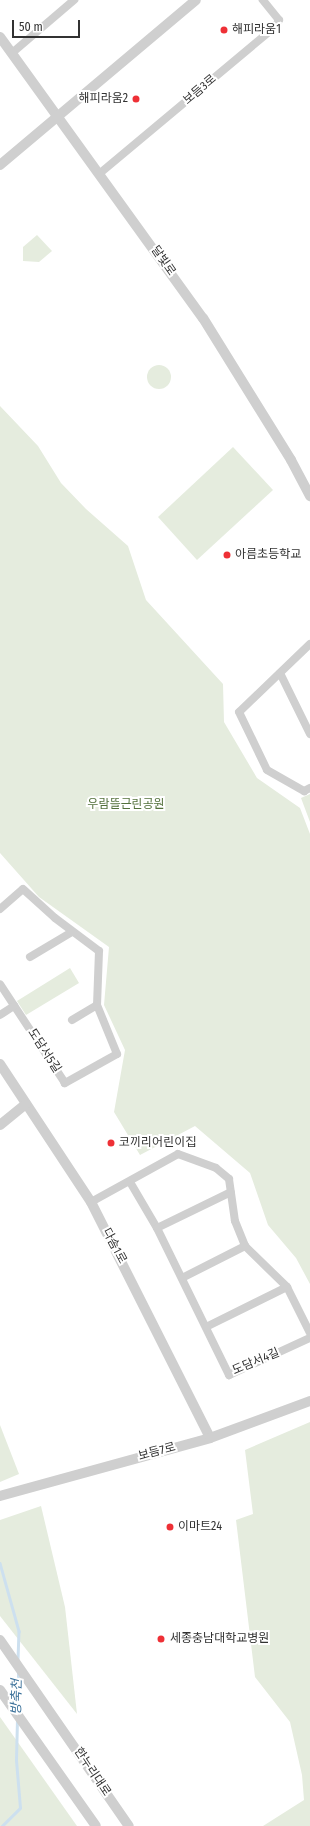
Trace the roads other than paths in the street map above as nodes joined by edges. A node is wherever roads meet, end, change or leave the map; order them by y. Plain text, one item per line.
1 (74, 0) edge
2 (196, 0) edge
3 (263, 0) edge
4 (0, 37) edge
5 (12, 53) junction
6 (58, 116) junction
7 (0, 165) edge
8 (99, 174) junction
9 (310, 496) edge
10 (310, 644) edge
11 (280, 673) junction
12 (310, 734) edge
13 (310, 788) edge
14 (0, 909) edge
15 (72, 932) junction
16 (30, 957) dead end
17 (0, 984) edge
18 (97, 1005) junction
19 (14, 1006) junction
20 (0, 1015) edge
21 (72, 1020) dead end
22 (0, 1064) edge
23 (26, 1104) junction
24 (0, 1125) edge
25 (130, 1182) junction
26 (231, 1192) junction
27 (91, 1202) junction
28 (157, 1228) junction
29 (245, 1246) junction
30 (182, 1278) junction
31 (287, 1287) junction
32 (206, 1327) junction
33 (310, 1333) edge
34 (310, 1338) edge
35 (310, 1401) edge
36 (210, 1438) junction
37 (1, 1495) edge
38 (0, 1640) edge
39 (0, 1690) edge
40 (96, 1826) edge
41 (129, 1826) edge

1 - 5 street
2 - 6 street
3 - 8 street, 보듬3로
4 - 5 street, 달빛로
5 - 6 street, 달빛로
6 - 7 street
6 - 8 street, 달빛로
8 - 9 street, 달빛로
10 - 11 street
11 - 12 street
11 - 13 street
14 - 15 street, 도담서5길
15 - 16 street
15 - 18 street, 도담서5길
17 - 19 street, 도담서5길
18 - 19 street, 도담서5길
18 - 21 street
19 - 20 street
22 - 23 street, 다솜1로
23 - 24 street
23 - 27 street, 다솜1로
25 - 26 street
25 - 27 street
25 - 28 street, 도담서4길
26 - 28 street
26 - 29 street
27 - 36 street, 다솜1로
28 - 30 street, 도담서4길
29 - 30 street
29 - 31 street
30 - 32 street, 도담서4길
31 - 32 street
31 - 33 street
32 - 34 street, 도담서4길
35 - 36 street, 보듬7로
36 - 37 street, 보듬7로
38 - 41 street, 한누리대로
39 - 40 street

